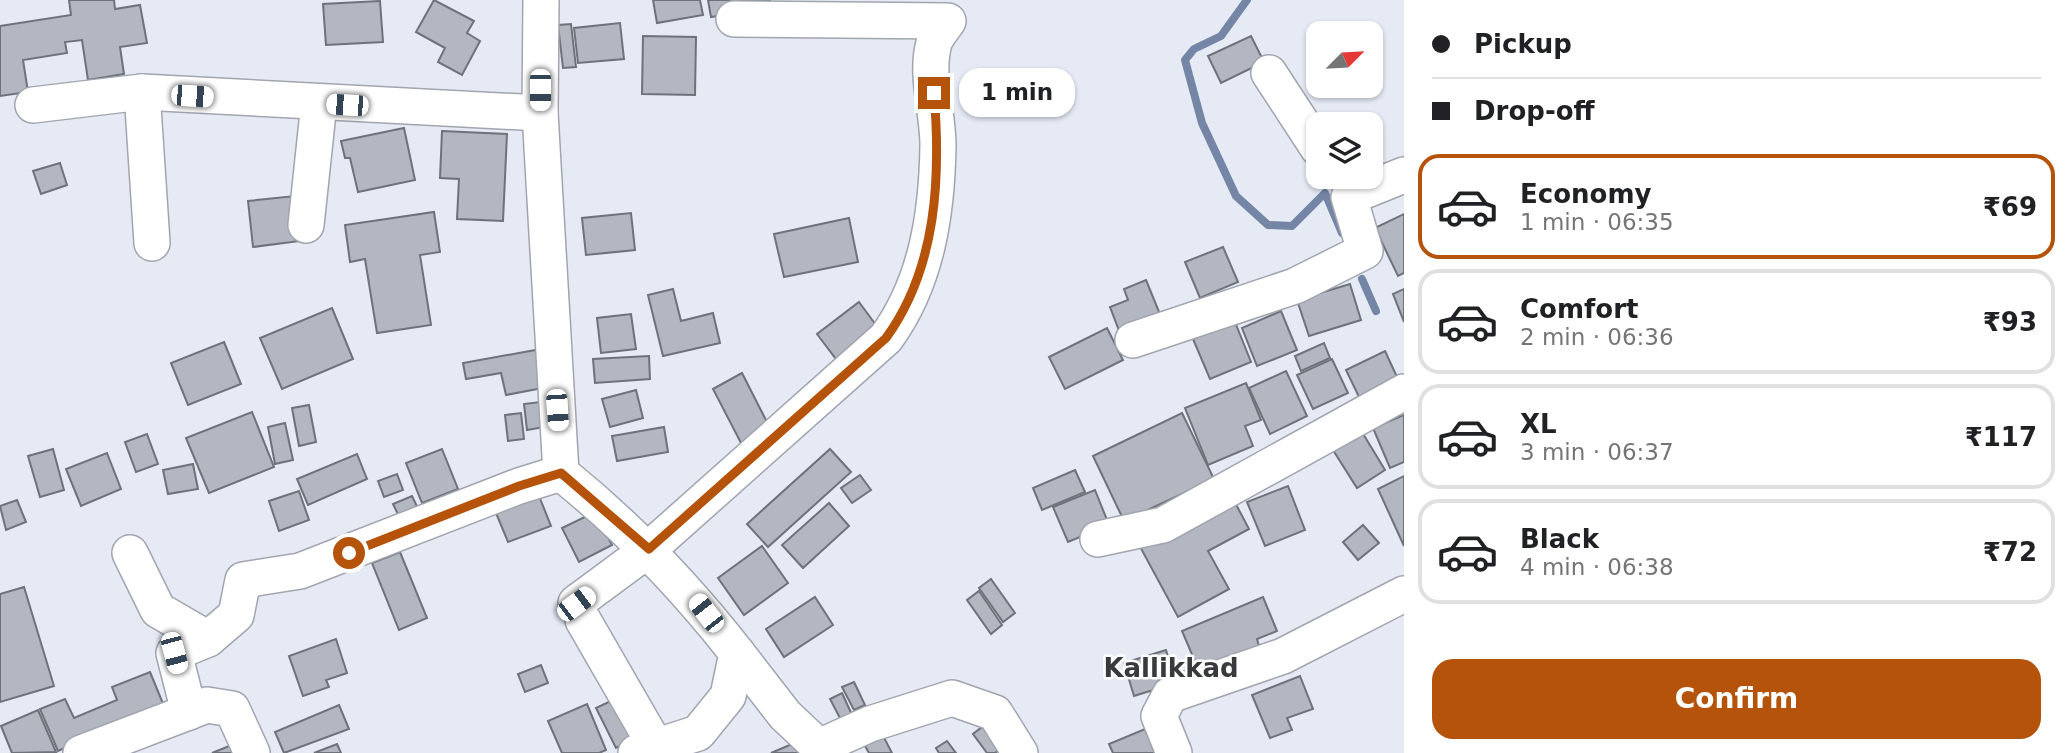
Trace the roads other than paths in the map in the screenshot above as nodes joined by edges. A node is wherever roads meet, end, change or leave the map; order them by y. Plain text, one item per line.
1 (541, 0) edge
2 (734, 19) dead end
3 (1269, 73) dead end
4 (142, 92) junction
5 (320, 103) junction
6 (33, 105) dead end
7 (540, 113) junction
8 (1306, 130) edge
9 (1404, 175) edge
10 (1383, 179) edge
11 (1344, 189) edge
12 (306, 225) dead end
13 (152, 243) dead end
14 (1133, 341) dead end
15 (1404, 392) edge
16 (561, 473) junction
17 (1098, 539) dead end
18 (649, 549) junction
19 (130, 553) dead end
20 (1404, 594) edge
21 (208, 639) junction
22 (737, 653) junction
23 (189, 712) junction
24 (645, 749) edge
25 (81, 753) edge
26 (252, 753) edge
27 (1020, 753) edge
28 (1174, 753) edge

1 - 7 street
2 - 18 street
3 - 8 street
4 - 5 street
4 - 6 street
4 - 13 street
5 - 7 street
5 - 12 street
7 - 16 street
9 - 10 street
11 - 14 street
15 - 17 street
16 - 18 street
16 - 21 street
18 - 22 street
18 - 24 street
19 - 21 street
20 - 28 street
21 - 23 street
22 - 24 street
22 - 27 street
23 - 25 street
23 - 26 street

